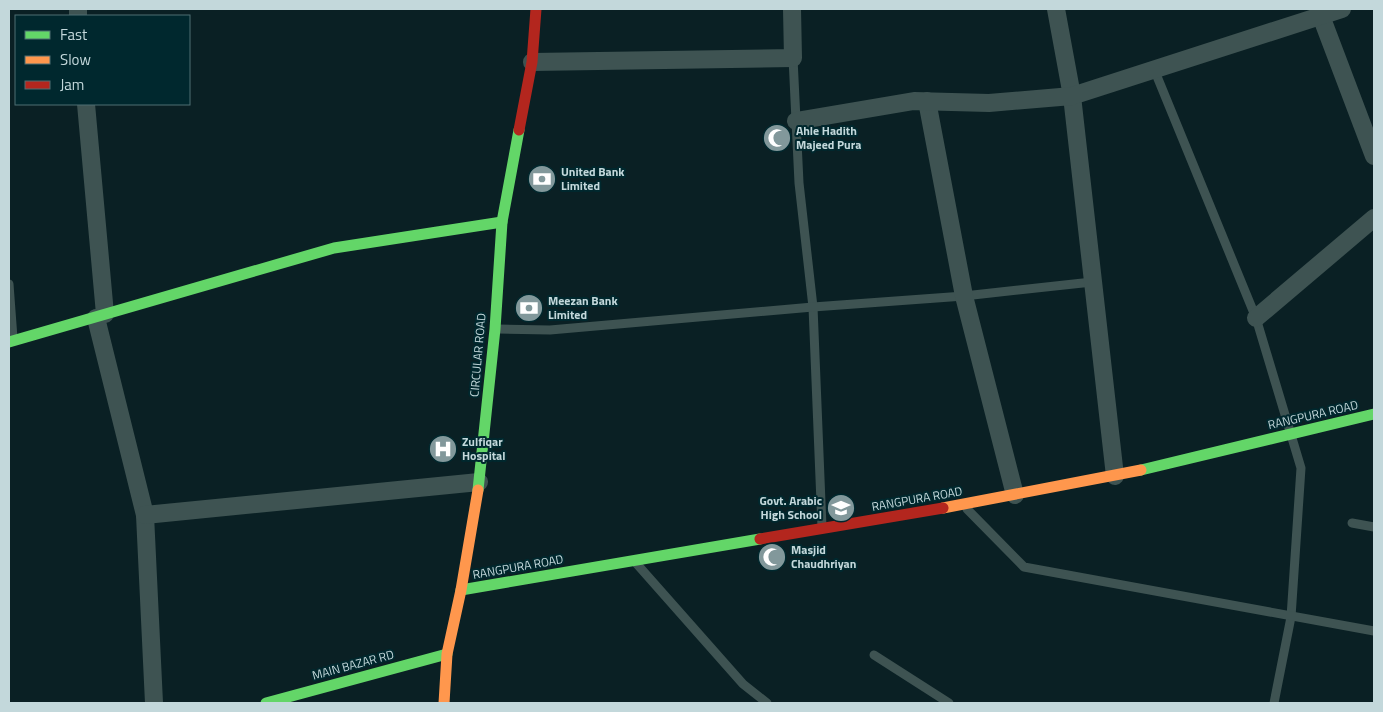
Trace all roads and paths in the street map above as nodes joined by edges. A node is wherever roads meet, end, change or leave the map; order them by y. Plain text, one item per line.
1 (536, 9) edge
2 (792, 9) edge
3 (1056, 9) edge
4 (1342, 9) edge
5 (1321, 16) junction
6 (793, 58) junction
7 (532, 62) junction
8 (1154, 69) junction
9 (1072, 96) junction
10 (927, 101) junction
11 (86, 105) edge
12 (796, 121) junction
13 (1374, 156) edge
14 (1374, 218) edge
15 (502, 222) junction
16 (1092, 282) junction
17 (9, 284) edge
18 (964, 296) junction
19 (813, 307) junction
20 (101, 316) junction
21 (1256, 318) junction
22 (495, 329) junction
23 (11, 342) edge
24 (1374, 414) edge
25 (1291, 434) junction
26 (1115, 476) junction
27 (479, 482) junction
28 (1015, 495) junction
29 (963, 505) junction
30 (145, 515) junction
31 (1352, 523) dead end
32 (1374, 527) edge
33 (822, 529) junction
34 (635, 561) junction
35 (461, 590) junction
36 (1291, 617) junction
37 (1374, 631) edge
38 (446, 654) junction
39 (874, 655) dead end
40 (154, 703) edge
41 (266, 703) edge
42 (444, 703) edge
43 (767, 703) edge
44 (948, 703) edge
45 (1274, 703) edge

1 - 7 street, CIRCULAR ROAD
2 - 6 street
3 - 9 street
4 - 5 street
5 - 8 street
5 - 13 street
6 - 7 street
6 - 12 lane
7 - 15 street, CIRCULAR ROAD
8 - 9 street
8 - 21 lane
9 - 10 street
9 - 16 street
10 - 12 street
10 - 18 street
11 - 20 street
12 - 19 lane
14 - 21 street
15 - 20 street
15 - 22 street, CIRCULAR ROAD
16 - 18 lane
16 - 26 street
17 - 23 lane
18 - 19 lane
18 - 28 street
19 - 22 lane
19 - 33 lane
20 - 23 street
20 - 30 street
21 - 25 lane
22 - 27 street, CIRCULAR ROAD
24 - 25 street, RANGPURA ROAD
25 - 26 street, RANGPURA ROAD
25 - 36 lane
26 - 28 street, RANGPURA ROAD
27 - 30 street
27 - 35 street, CIRCULAR ROAD
28 - 29 street, RANGPURA ROAD
29 - 33 street, RANGPURA ROAD
29 - 36 lane
30 - 40 street
31 - 32 lane
33 - 34 street, RANGPURA ROAD
34 - 35 street, RANGPURA ROAD
34 - 43 lane
35 - 38 street, CIRCULAR ROAD
36 - 37 lane
36 - 45 lane
38 - 41 street, MAIN BAZAR RD
38 - 42 street, CIRCULAR ROAD
39 - 44 lane

